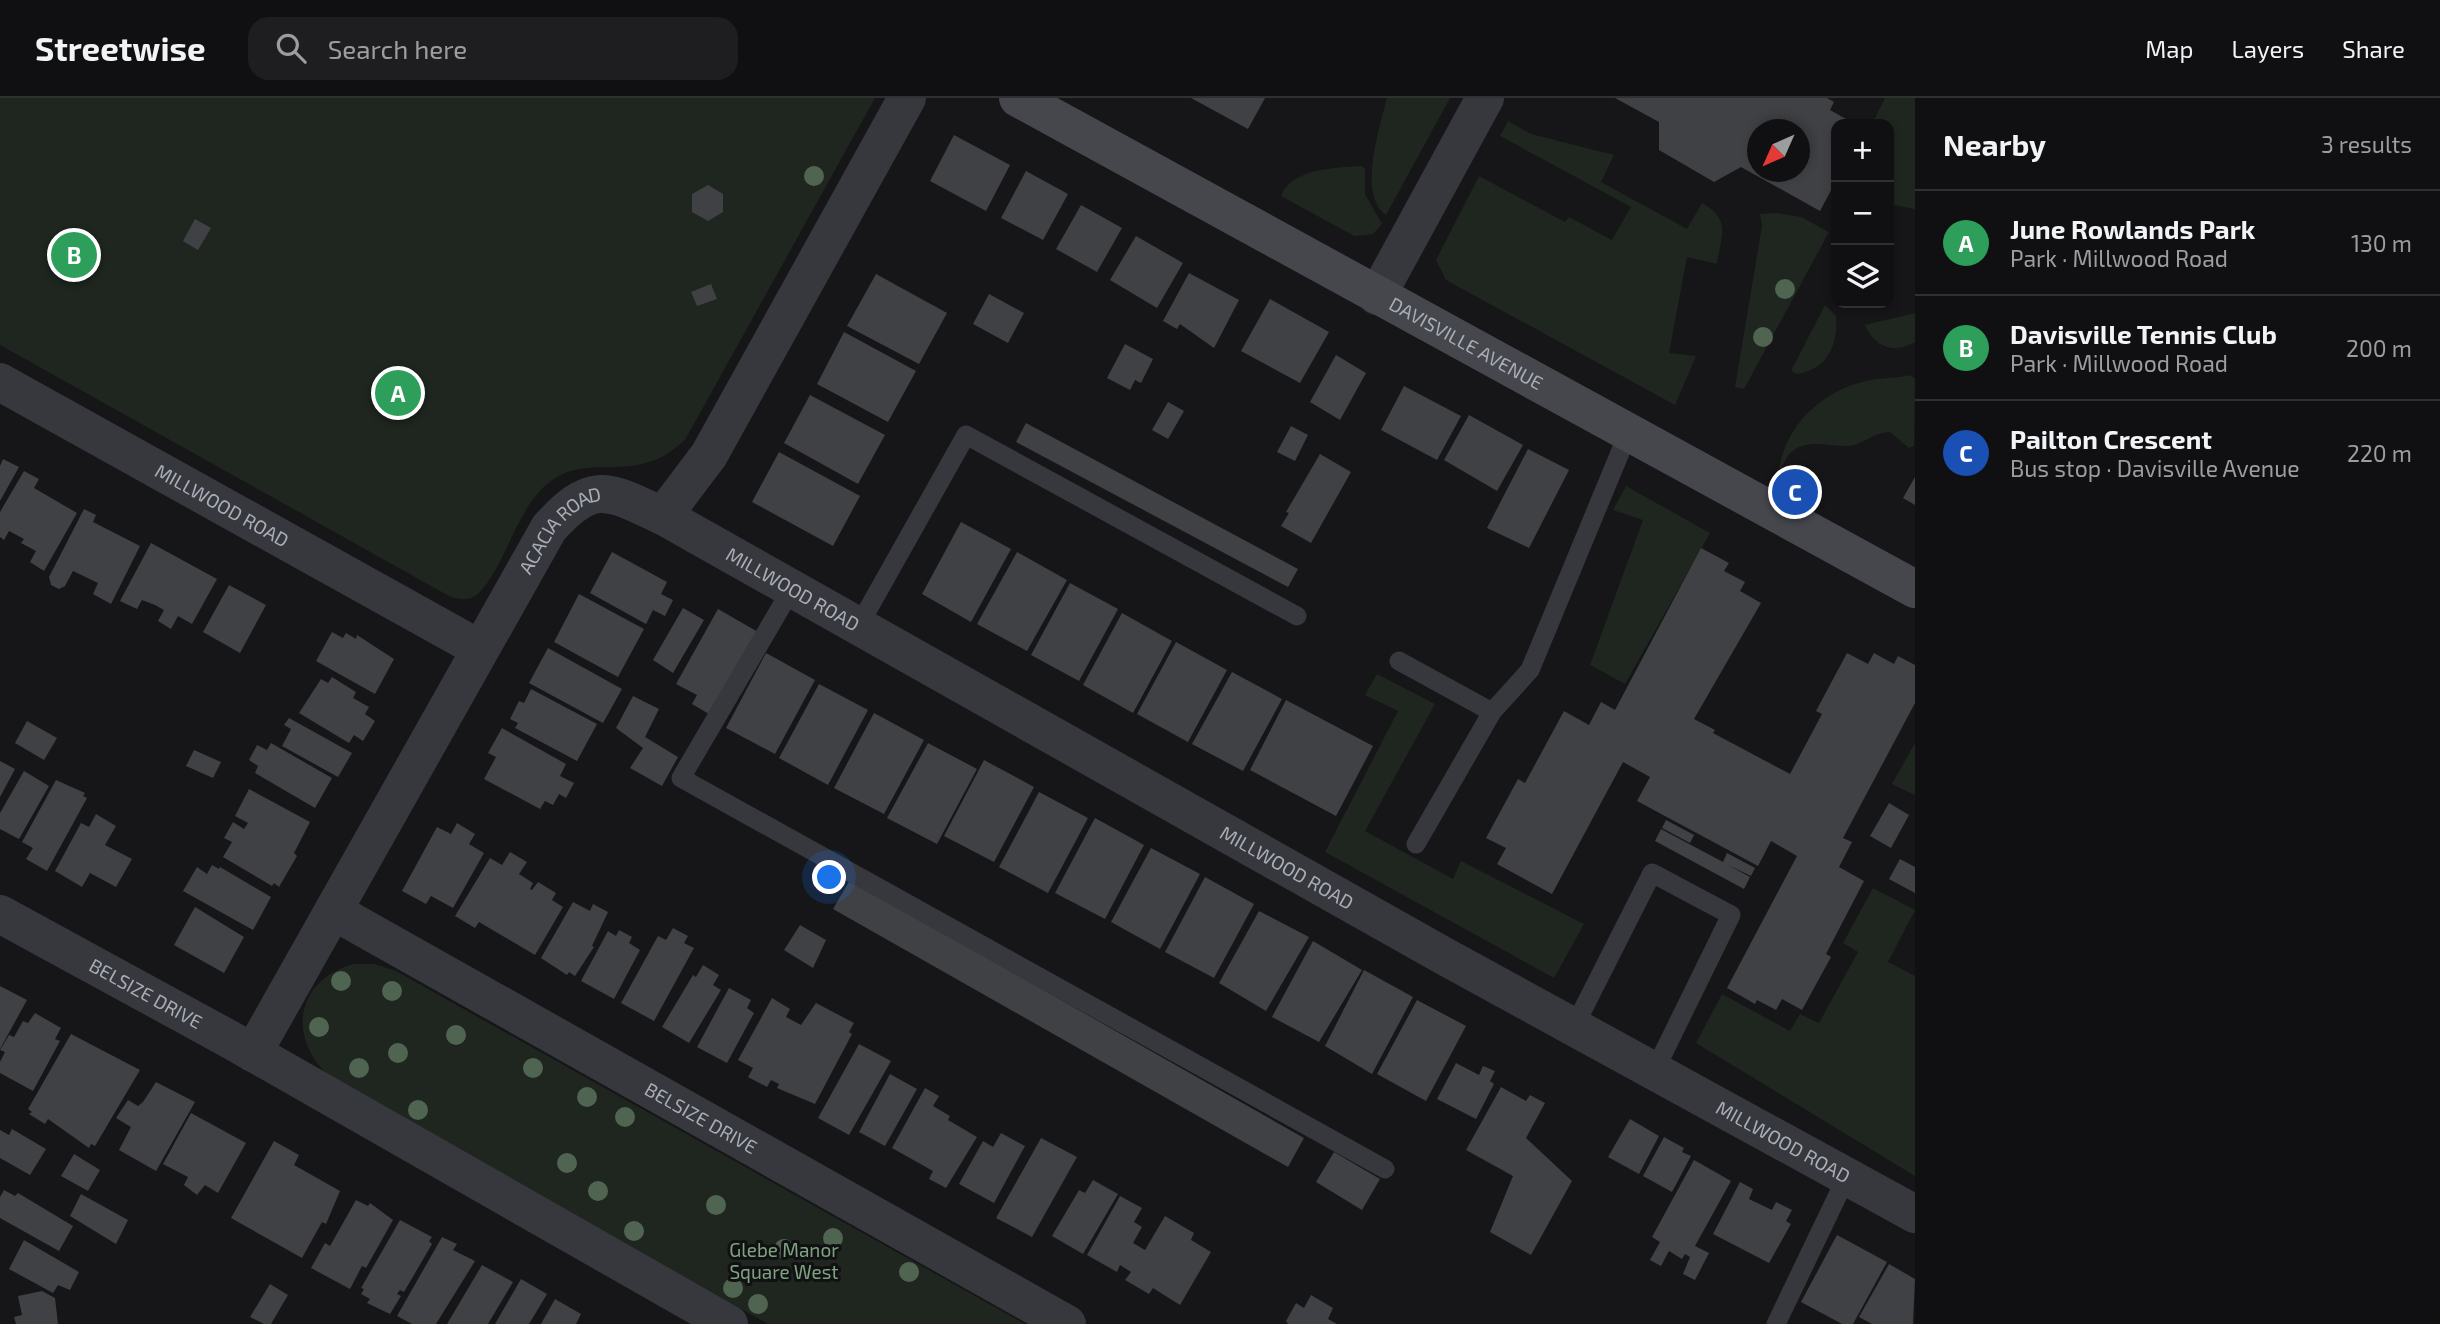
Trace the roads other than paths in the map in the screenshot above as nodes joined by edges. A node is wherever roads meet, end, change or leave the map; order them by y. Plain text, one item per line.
1 (907, 98) edge
2 (1018, 98) edge
3 (1485, 98) edge
4 (1377, 296) junction
5 (0, 382) edge
6 (1629, 431) junction
7 (663, 516) junction
8 (1915, 589) edge
9 (791, 590) junction
10 (1297, 616) dead end
11 (858, 627) junction
12 (480, 649) junction
13 (1399, 661) dead end
14 (1492, 712) junction
15 (1416, 844) dead end
16 (335, 912) junction
17 (0, 914) edge
18 (1574, 1027) junction
19 (253, 1053) junction
20 (1654, 1072) junction
21 (1385, 1169) dead end
22 (1847, 1177) junction
23 (1915, 1214) edge
24 (729, 1324) edge
25 (1068, 1324) edge
26 (1776, 1324) edge

1 - 7 street
2 - 4 street, DAVISVILLE AVENUE
3 - 4 street
4 - 6 street, DAVISVILLE AVENUE
5 - 12 street, MILLWOOD ROAD
6 - 8 street, DAVISVILLE AVENUE
6 - 14 lane
7 - 9 street, MILLWOOD ROAD
7 - 12 street, ACACIA ROAD
9 - 11 street, MILLWOOD ROAD
9 - 21 lane
10 - 11 lane
11 - 18 street, MILLWOOD ROAD
12 - 16 street, ACACIA ROAD
13 - 14 lane
14 - 15 lane
16 - 19 street, ACACIA ROAD
16 - 25 street, BELSIZE DRIVE
17 - 19 street, BELSIZE DRIVE
18 - 20 street, MILLWOOD ROAD
18 - 20 lane
19 - 24 street, BELSIZE DRIVE
20 - 22 street, MILLWOOD ROAD
22 - 23 street, MILLWOOD ROAD
22 - 26 lane

